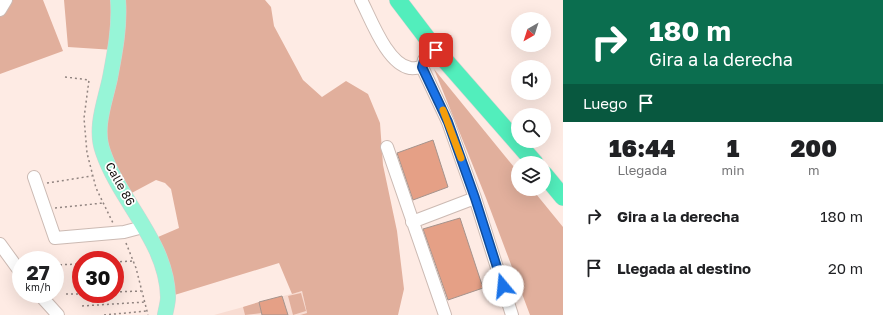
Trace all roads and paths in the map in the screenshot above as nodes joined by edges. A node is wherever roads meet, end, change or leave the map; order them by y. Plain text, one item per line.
1 (6, 0) edge
2 (118, 0) edge
3 (361, 0) edge
4 (398, 0) edge
5 (0, 10) edge
6 (436, 50) junction
7 (422, 67) junction
8 (387, 147) dead end
9 (529, 156) edge
10 (92, 176) dead end
11 (35, 181) joint
12 (551, 182) edge
13 (563, 197) edge
14 (475, 198) junction
15 (103, 203) dead end
16 (45, 210) junction
17 (412, 222) junction
18 (143, 227) junction
19 (0, 244) edge
20 (12, 261) edge
21 (134, 261) dead end
22 (124, 262) edge
23 (141, 291) dead end
24 (124, 292) edge
25 (66, 294) dead end
26 (72, 294) edge
27 (145, 302) dead end
28 (47, 303) edge
29 (82, 306) dead end
30 (58, 315) edge
31 (104, 315) edge
32 (148, 315) edge
33 (165, 315) edge
34 (444, 315) edge
35 (512, 315) edge

1 - 5 street
2 - 18 main road, Calle 86
3 - 7 street
4 - 6 highway
6 - 7 street
6 - 9 highway
7 - 14 street
8 - 17 street
10 - 11 path
11 - 16 street
12 - 13 highway
14 - 17 street
14 - 35 street
15 - 16 path
16 - 18 street
17 - 34 street
18 - 33 main road, Calle 86
19 - 20 street
21 - 22 path
23 - 24 path
25 - 26 path
27 - 29 path
28 - 30 street
31 - 32 path

